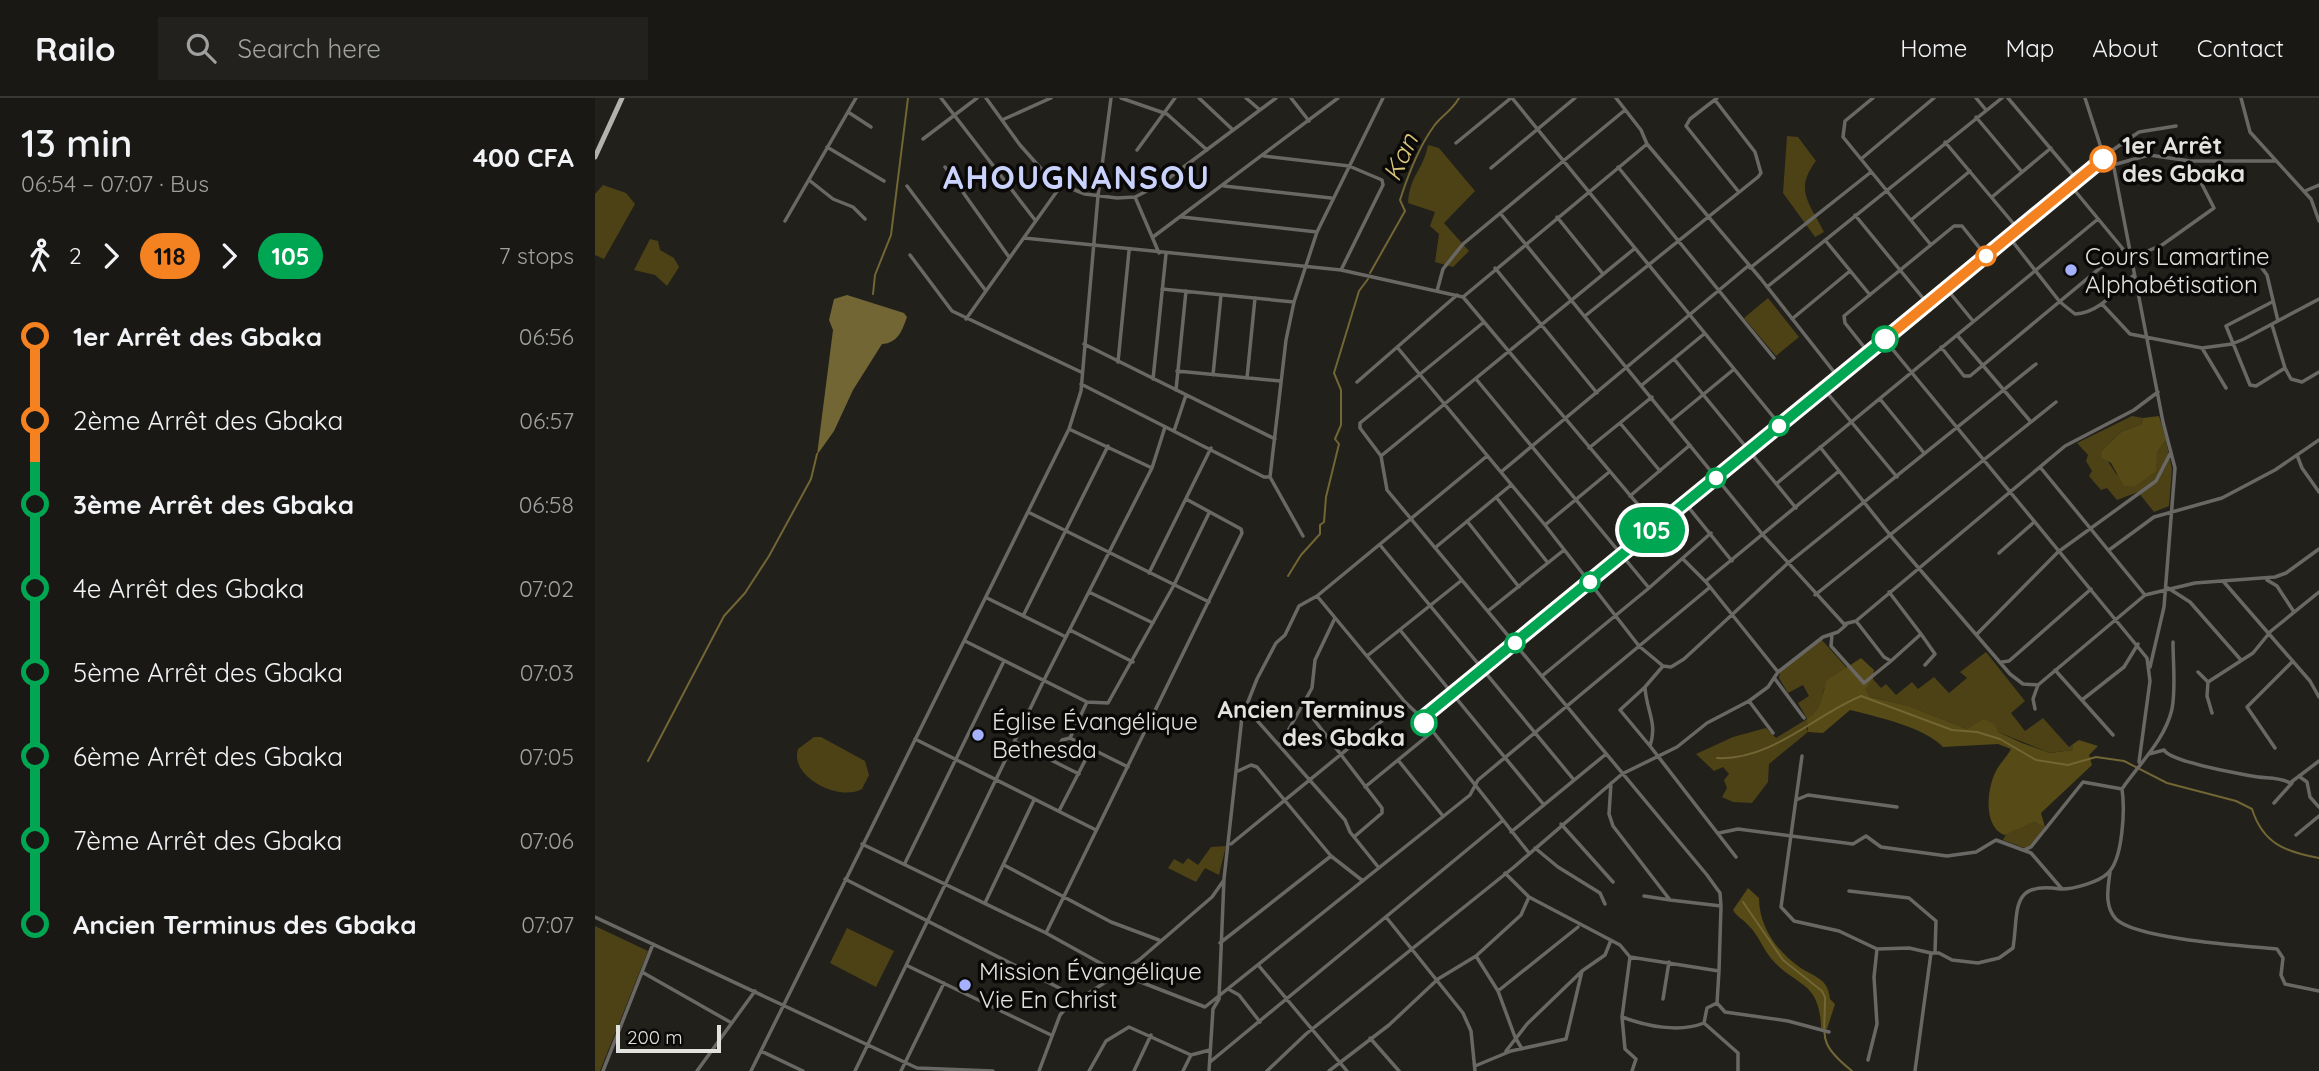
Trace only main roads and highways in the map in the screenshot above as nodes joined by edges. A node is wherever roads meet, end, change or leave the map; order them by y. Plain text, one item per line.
1 (622, 98) edge
2 (595, 157) edge

1 - 2 main road

